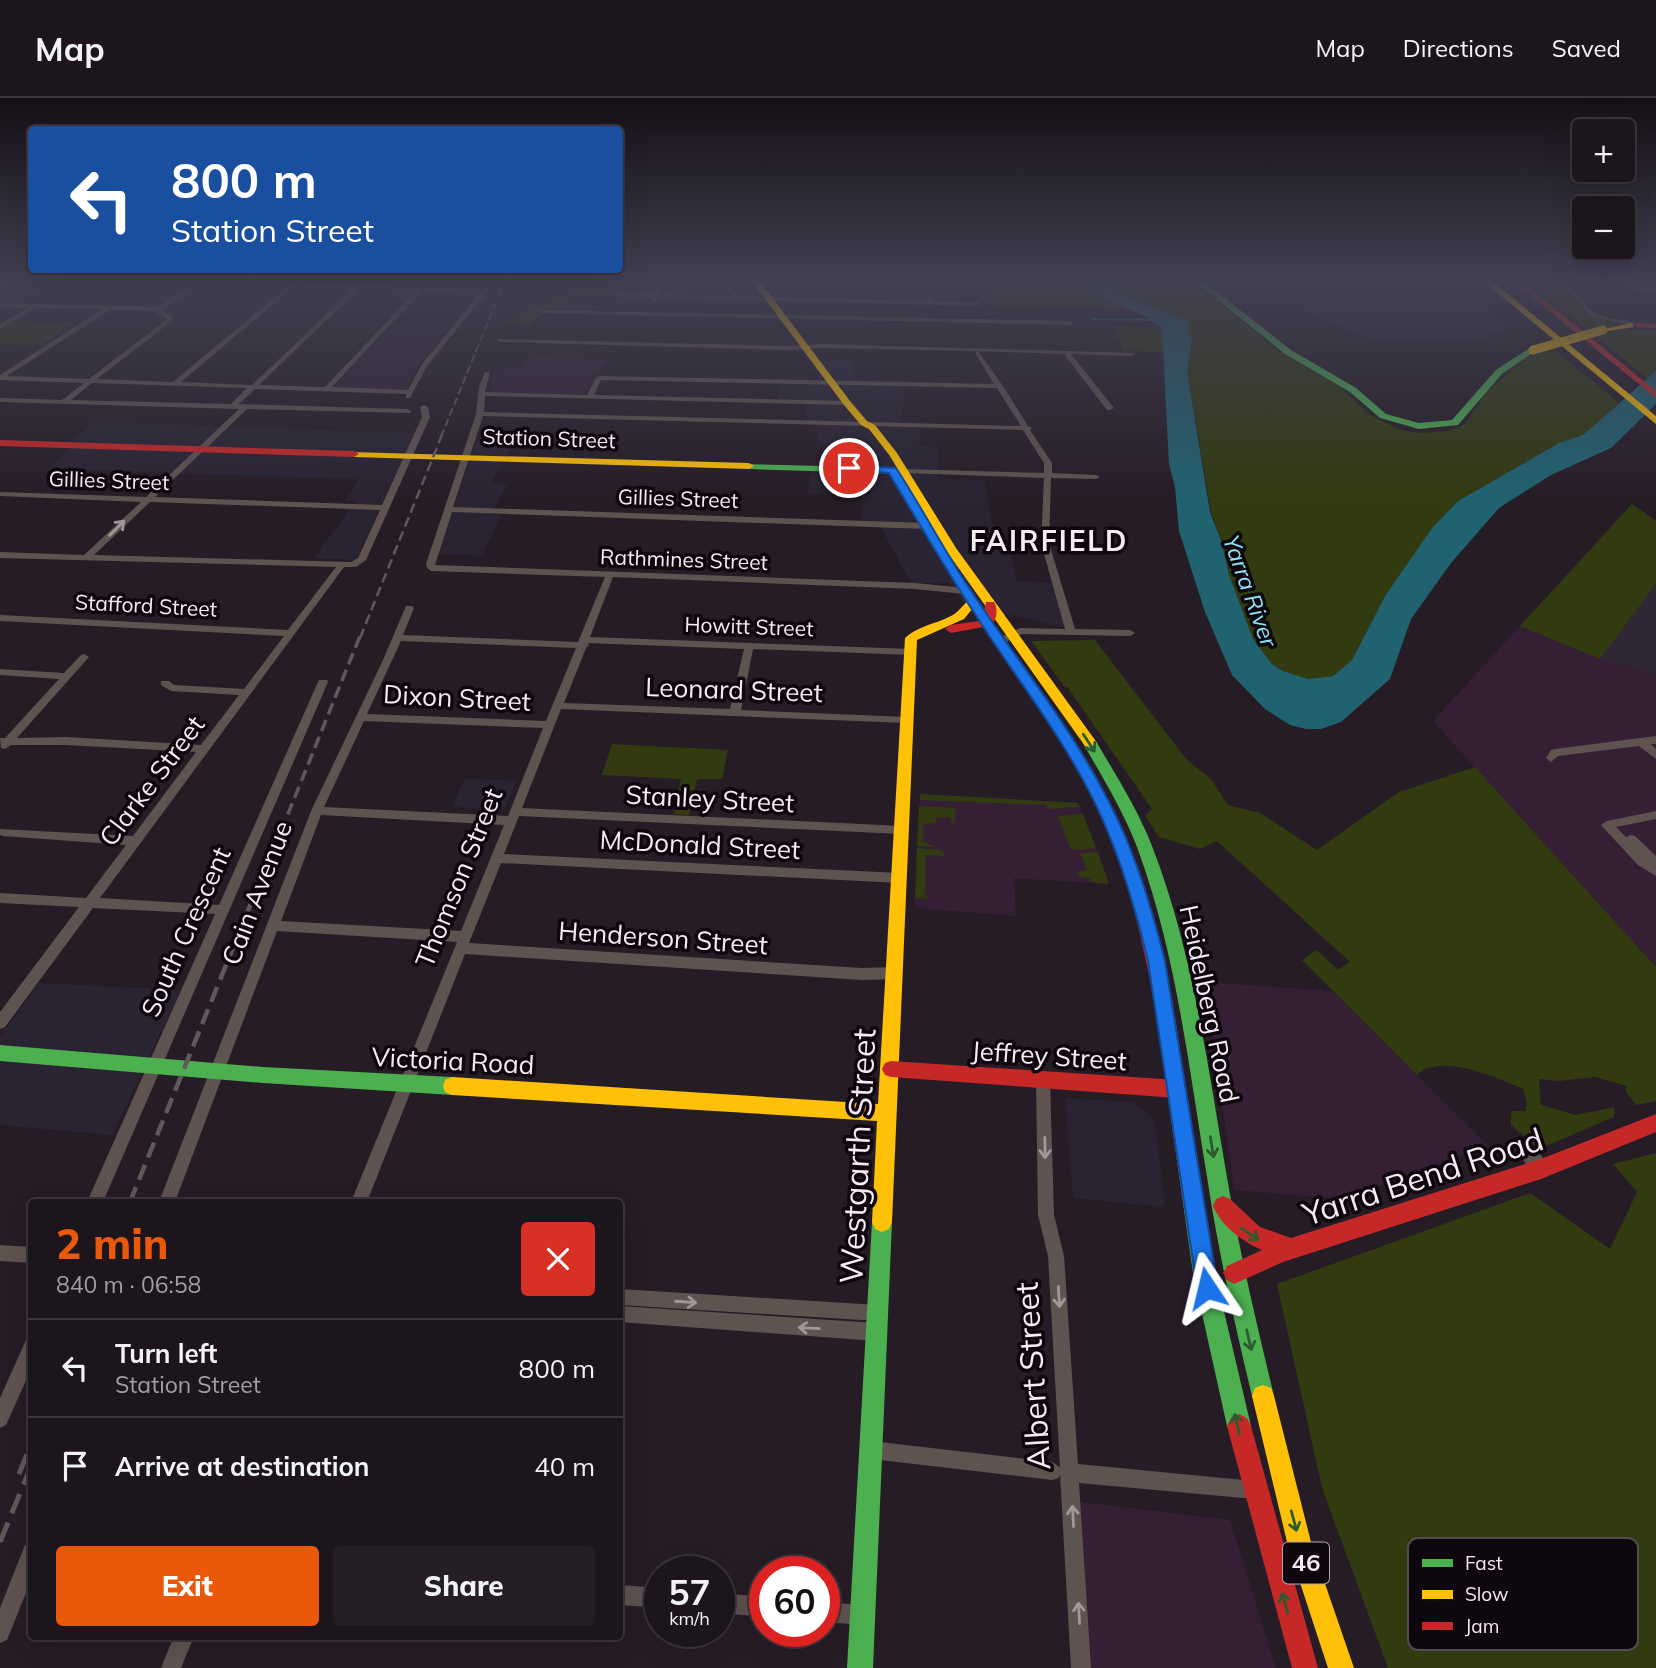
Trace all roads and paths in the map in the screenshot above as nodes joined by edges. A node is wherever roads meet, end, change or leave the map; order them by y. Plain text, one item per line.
1 (38, 353) edge
2 (125, 353) edge
3 (212, 353) edge
4 (287, 353) edge
5 (361, 353) edge
6 (434, 353) edge
7 (810, 353) edge
8 (979, 353) edge
9 (1067, 353) edge
10 (1107, 353) edge
11 (1290, 353) edge
12 (1525, 353) edge
13 (1572, 353) edge
14 (1604, 353) edge
15 (1131, 354) dead end
16 (487, 373) dead end
17 (0, 378) edge
18 (88, 381) junction
19 (830, 382) junction
20 (175, 384) junction
21 (1000, 386) junction
22 (247, 390) junction
23 (326, 390) junction
24 (411, 392) junction
25 (481, 394) junction
26 (1656, 395) edge
27 (589, 397) junction
28 (0, 399) edge
29 (63, 400) junction
30 (416, 402) junction
31 (847, 403) junction
32 (237, 407) junction
33 (424, 407) junction
34 (1110, 408) dead end
35 (407, 409) junction
36 (480, 414) junction
37 (424, 420) junction
38 (1656, 421) edge
39 (864, 423) junction
40 (911, 425) joint
41 (1028, 428) junction
42 (0, 443) edge
43 (199, 449) junction
44 (407, 455) junction
45 (882, 456) junction
46 (465, 457) junction
47 (838, 468) junction
48 (898, 470) junction
49 (1049, 476) junction
50 (1096, 477) dead end
51 (0, 494) edge
52 (147, 499) junction
53 (385, 508) junction
54 (449, 509) junction
55 (918, 523) junction
56 (3, 554) edge
57 (87, 557) junction
58 (347, 566) junction
59 (610, 575) junction
60 (941, 587) joint
61 (965, 591) junction
62 (990, 605) junction
63 (409, 608) dead end
64 (0, 618) edge
65 (986, 623) junction
66 (942, 627) junction
67 (1071, 632) junction
68 (291, 633) junction
69 (1130, 633) dead end
70 (398, 638) junction
71 (585, 642) junction
72 (916, 642) junction
73 (749, 647) junction
74 (1014, 649) junction
75 (84, 657) dead end
76 (0, 672) edge
77 (68, 676) junction
78 (323, 682) dead end
79 (164, 683) dead end
80 (247, 692) junction
81 (559, 706) junction
82 (736, 712) junction
83 (360, 716) junction
84 (907, 720) junction
85 (551, 725) junction
86 (1656, 740) edge
87 (1641, 741) junction
88 (2, 745) edge
89 (205, 749) junction
90 (1656, 755) edge
91 (1551, 758) dead end
92 (317, 811) junction
93 (515, 816) junction
94 (1656, 816) edge
95 (902, 830) junction
96 (3, 832) dead end
97 (136, 841) junction
98 (498, 858) junction
99 (1656, 869) edge
100 (900, 878) junction
101 (0, 898) edge
102 (88, 904) junction
103 (224, 910) junction
104 (272, 926) junction
105 (464, 943) junction
106 (895, 976) junction
107 (0, 1023) edge
108 (5, 1056) edge
109 (156, 1065) junction
110 (891, 1069) junction
111 (219, 1070) junction
112 (1043, 1080) junction
113 (405, 1082) junction
114 (1177, 1089) junction
115 (1203, 1091) junction
116 (888, 1113) junction
117 (1656, 1123) edge
118 (1525, 1149) dead end
119 (1541, 1169) junction
120 (96, 1199) edge
121 (168, 1199) edge
122 (360, 1199) edge
123 (1221, 1203) junction
124 (1291, 1249) junction
125 (0, 1252) edge
126 (28, 1255) edge
127 (1204, 1273) junction
128 (1234, 1273) junction
129 (623, 1297) edge
130 (878, 1313) junction
131 (623, 1314) edge
132 (877, 1332) junction
133 (28, 1355) edge
134 (0, 1419) edge
135 (871, 1450) junction
136 (1062, 1472) junction
137 (1254, 1490) junction
138 (28, 1562) edge
139 (623, 1595) edge
140 (644, 1597) edge
141 (840, 1613) edge
142 (863, 1615) junction
143 (0, 1633) edge
144 (182, 1640) edge
145 (171, 1668) edge
146 (860, 1668) edge
147 (1081, 1668) edge
148 (1305, 1668) edge
149 (1342, 1668) edge

1 - 17 street
2 - 18 street
3 - 20 street
4 - 22 street
5 - 23 street
6 - 24 street
7 - 19 main road, Heidelberg Road / 46
8 - 21 street
9 - 34 street
10 - 15 street
11 - 12 main road, bridge
13 - 38 main road
14 - 26 main road
16 - 25 street
17 - 18 street
18 - 20 street
18 - 29 street
19 - 21 street
19 - 27 street
19 - 31 main road, Heidelberg Road / 46
20 - 22 street
21 - 41 street
22 - 23 street
22 - 32 street
23 - 24 street
24 - 30 street
24 - 35 street
25 - 27 street
25 - 36 street
27 - 31 street
28 - 29 street
29 - 32 street
30 - 33 street
30 - 35 street
31 - 39 main road, Heidelberg Road / 46
32 - 35 street
32 - 43 street
33 - 35 street
33 - 37 street
35 - 37 street
36 - 39 street
36 - 46 street
37 - 44 street, Clarke Street
39 - 40 street
39 - 45 main road, Heidelberg Road / 46
39 - 48 main road, Heidelberg Road / 46
40 - 41 street
41 - 49 street
42 - 43 main road, Station Street
43 - 44 main road, Station Street
43 - 52 street
44 - 46 main road, Station Street
44 - 53 street, Clarke Street
45 - 47 main road
45 - 48 main road, Heidelberg Road / 46
46 - 47 main road, Station Street
46 - 54 street
47 - 48 main road, Station Street
48 - 49 street, Station Street
48 - 55 main road, Heidelberg Road / 46
48 - 62 main road, Heidelberg Road / 46
49 - 50 street, Station Street
49 - 67 street
51 - 52 street, Gillies Street
52 - 53 street, Gillies Street
57 -> 52 street
53 - 58 street, Clarke Street
54 - 55 street, Gillies Street
54 - 59 street, Rathmines Street
55 - 61 main road, Heidelberg Road / 46
56 - 57 street
57 - 58 street
58 - 68 street, Clarke Street
59 - 60 street, Rathmines Street
59 - 71 street, Thomson Street
60 - 61 street, Rathmines Street
61 - 65 main road, Heidelberg Road / 46
61 - 66 main road
62 - 65 main road
62 - 74 main road, Heidelberg Road / 46
63 - 70 street, Cain Avenue
64 - 68 street, Stafford Street
65 - 66 main road
65 - 74 main road, Heidelberg Road / 46
66 - 72 main road
67 - 69 street
67 - 74 street
68 - 80 street, Clarke Street
70 - 71 street, Howitt Street
70 - 83 street, Cain Avenue
71 - 73 street, Howitt Street
71 - 81 street, Thomson Street
72 - 73 street, Howitt Street
72 - 84 main road, Westgarth Street
73 - 82 street
74 - 114 main road, Heidelberg Road / 46
74 -> 115 main road, Heidelberg Road / 46
75 - 77 street
76 - 77 street
77 - 88 street
78 - 103 street, South Crescent
79 - 80 street
80 - 89 street, Clarke Street
81 - 82 street, Leonard Street
81 - 85 street, Thomson Street
82 - 84 street, Leonard Street
83 - 85 street, Dixon Street
83 - 92 street, Cain Avenue
84 - 95 main road, Westgarth Street
85 - 93 street, Thomson Street
86 - 87 street
87 - 90 street
87 - 91 street
88 - 89 street
89 - 97 street, Clarke Street
92 - 93 street, Stanley Street
92 - 104 street, Cain Avenue
93 - 95 street, Stanley Street
93 - 98 street, Thomson Street
94 - 99 street
95 - 100 main road, Westgarth Street
96 - 97 street
97 - 102 street, Clarke Street
98 - 100 street, McDonald Street
98 - 105 street, Thomson Street
100 - 106 main road, Westgarth Street
101 - 102 street
102 - 103 street
102 - 107 street, Clarke Street
103 - 109 street, South Crescent
104 - 105 street, Henderson Street
104 - 111 street, Cain Avenue
105 - 106 street, Henderson Street
105 - 113 street, Thomson Street
106 - 110 main road, Westgarth Street
108 - 109 main road, Victoria Road
109 - 111 main road, Victoria Road
109 - 120 street, South Crescent
110 - 112 main road, Jeffrey Street
110 - 116 main road, Westgarth Street
111 - 113 main road, Victoria Road
111 - 121 street, Cain Avenue
112 - 114 main road, Jeffrey Street
112 -> 136 street, Albert Street
113 - 116 main road, Victoria Road
113 - 122 street, Thomson Street
114 - 115 main road, Jeffrey Street
114 - 127 main road, Heidelberg Road / 46
115 -> 123 main road, Heidelberg Road / 46
116 - 130 main road, Westgarth Street
117 - 119 main road, Yarra Bend Road
118 - 119 street
119 - 124 main road, Yarra Bend Road
123 -> 124 main road
123 - 128 main road, Heidelberg Road / 46
124 - 128 main road, Yarra Bend Road
125 - 126 street
127 - 128 main road, Yarra Bend Road
137 -> 127 main road, Heidelberg Road / 46
128 -> 149 main road, Heidelberg Road / 46
129 -> 130 street
130 - 132 main road, Westgarth Street
132 -> 131 street
132 - 135 main road, Westgarth Street
133 - 134 street
135 - 136 street
135 - 142 main road, Westgarth Street
136 - 137 street
147 -> 136 street, Albert Street
148 -> 137 main road, Heidelberg Road / 46
138 - 143 street
139 - 140 street
141 - 142 street
142 - 146 main road, Westgarth Street
144 - 145 street

